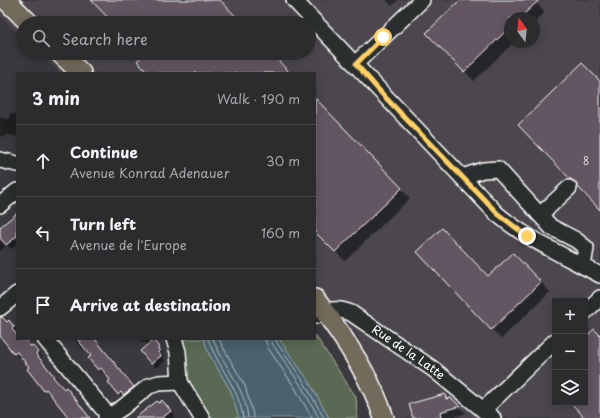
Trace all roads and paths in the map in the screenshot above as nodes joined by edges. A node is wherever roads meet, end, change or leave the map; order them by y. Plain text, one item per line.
1 (6, 0) edge
2 (294, 0) edge
3 (422, 0) edge
4 (22, 16) edge
5 (310, 16) edge
6 (316, 23) edge
7 (67, 60) edge
8 (356, 64) junction
9 (80, 72) edge
10 (0, 160) edge
11 (16, 164) edge
12 (462, 177) junction
13 (569, 188) dead end
14 (16, 192) edge
15 (0, 206) edge
16 (540, 215) junction
17 (583, 266) junction
18 (600, 275) edge
19 (600, 298) edge
20 (15, 299) edge
21 (0, 308) edge
22 (588, 309) edge
23 (318, 311) edge
24 (47, 340) edge
25 (174, 340) edge
26 (552, 344) edge
27 (180, 382) junction
28 (488, 414) edge
29 (107, 417) edge
30 (202, 418) edge
31 (383, 418) edge

1 - 4 main road
2 - 5 street
3 - 8 street
6 - 8 street
7 - 9 main road
8 - 12 street
10 - 11 street
12 - 16 street
12 - 17 street
13 - 16 street
14 - 15 street
16 - 17 street
17 - 18 street
19 - 22 street
20 - 21 street
23 - 28 street, Rue de la Latte
23 - 31 main road
24 - 29 street
25 - 27 street
26 - 28 street
27 - 29 street
27 - 30 street

